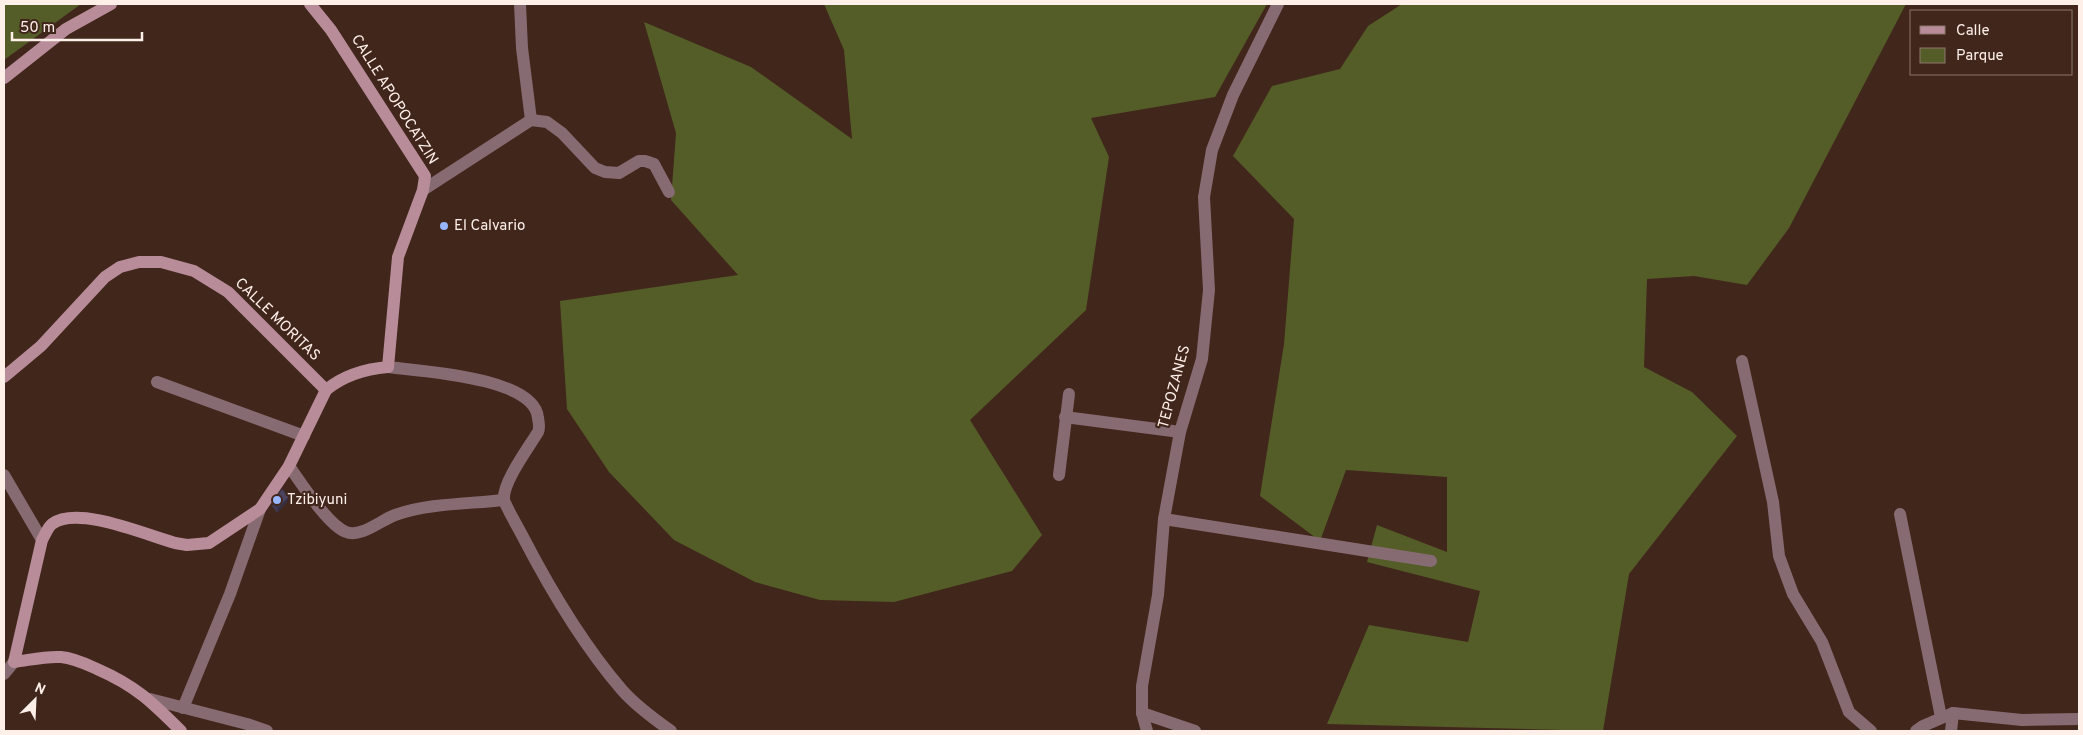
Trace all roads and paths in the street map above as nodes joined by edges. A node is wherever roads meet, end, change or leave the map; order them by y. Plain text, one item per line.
1 (111, 4) edge
2 (310, 4) edge
3 (520, 4) edge
4 (1278, 4) edge
5 (4, 78) edge
6 (531, 120) junction
7 (423, 190) junction
8 (669, 192) dead end
9 (1742, 361) dead end
10 (388, 367) junction
11 (4, 377) edge
12 (158, 382) dead end
13 (326, 390) junction
14 (1069, 394) dead end
15 (1065, 417) junction
16 (1180, 432) junction
17 (304, 436) junction
18 (288, 466) junction
19 (1058, 474) dead end
20 (4, 475) edge
21 (504, 500) junction
22 (260, 509) junction
23 (1900, 514) dead end
24 (1164, 519) junction
25 (42, 540) junction
26 (1431, 561) dead end
27 (14, 662) junction
28 (4, 674) edge
29 (150, 699) junction
30 (183, 708) junction
31 (1142, 713) junction
32 (1947, 715) junction
33 (2079, 719) edge
34 (181, 731) edge
35 (267, 731) edge
36 (671, 731) edge
37 (1147, 731) edge
38 (1195, 731) edge
39 (1871, 731) edge
40 (1916, 731) edge
41 (1951, 731) edge

1 - 5 main road
2 - 7 main road, CALLE APOPOCATZIN
3 - 6 street
4 - 16 street, TEPOZANES
6 - 7 street
6 - 8 street
7 - 10 main road, CALLE APOPOCATZIN
9 - 39 street
10 - 13 main road
10 - 21 street
11 - 13 main road, CALLE MORITAS
12 - 17 street
13 - 17 main road
14 - 15 street
15 - 16 street
15 - 19 street
16 - 24 street, TEPOZANES
17 - 18 main road
18 - 21 street
18 - 22 main road
20 - 25 street
21 - 36 street
22 - 25 main road
22 - 30 street
23 - 32 street
24 - 26 street
24 - 31 street, TEPOZANES
25 - 27 main road
27 - 28 street
27 - 29 main road
29 - 30 street
29 - 34 main road
30 - 35 street
31 - 37 street, TEPOZANES
31 - 38 street
32 - 33 street
32 - 40 street
32 - 41 street

